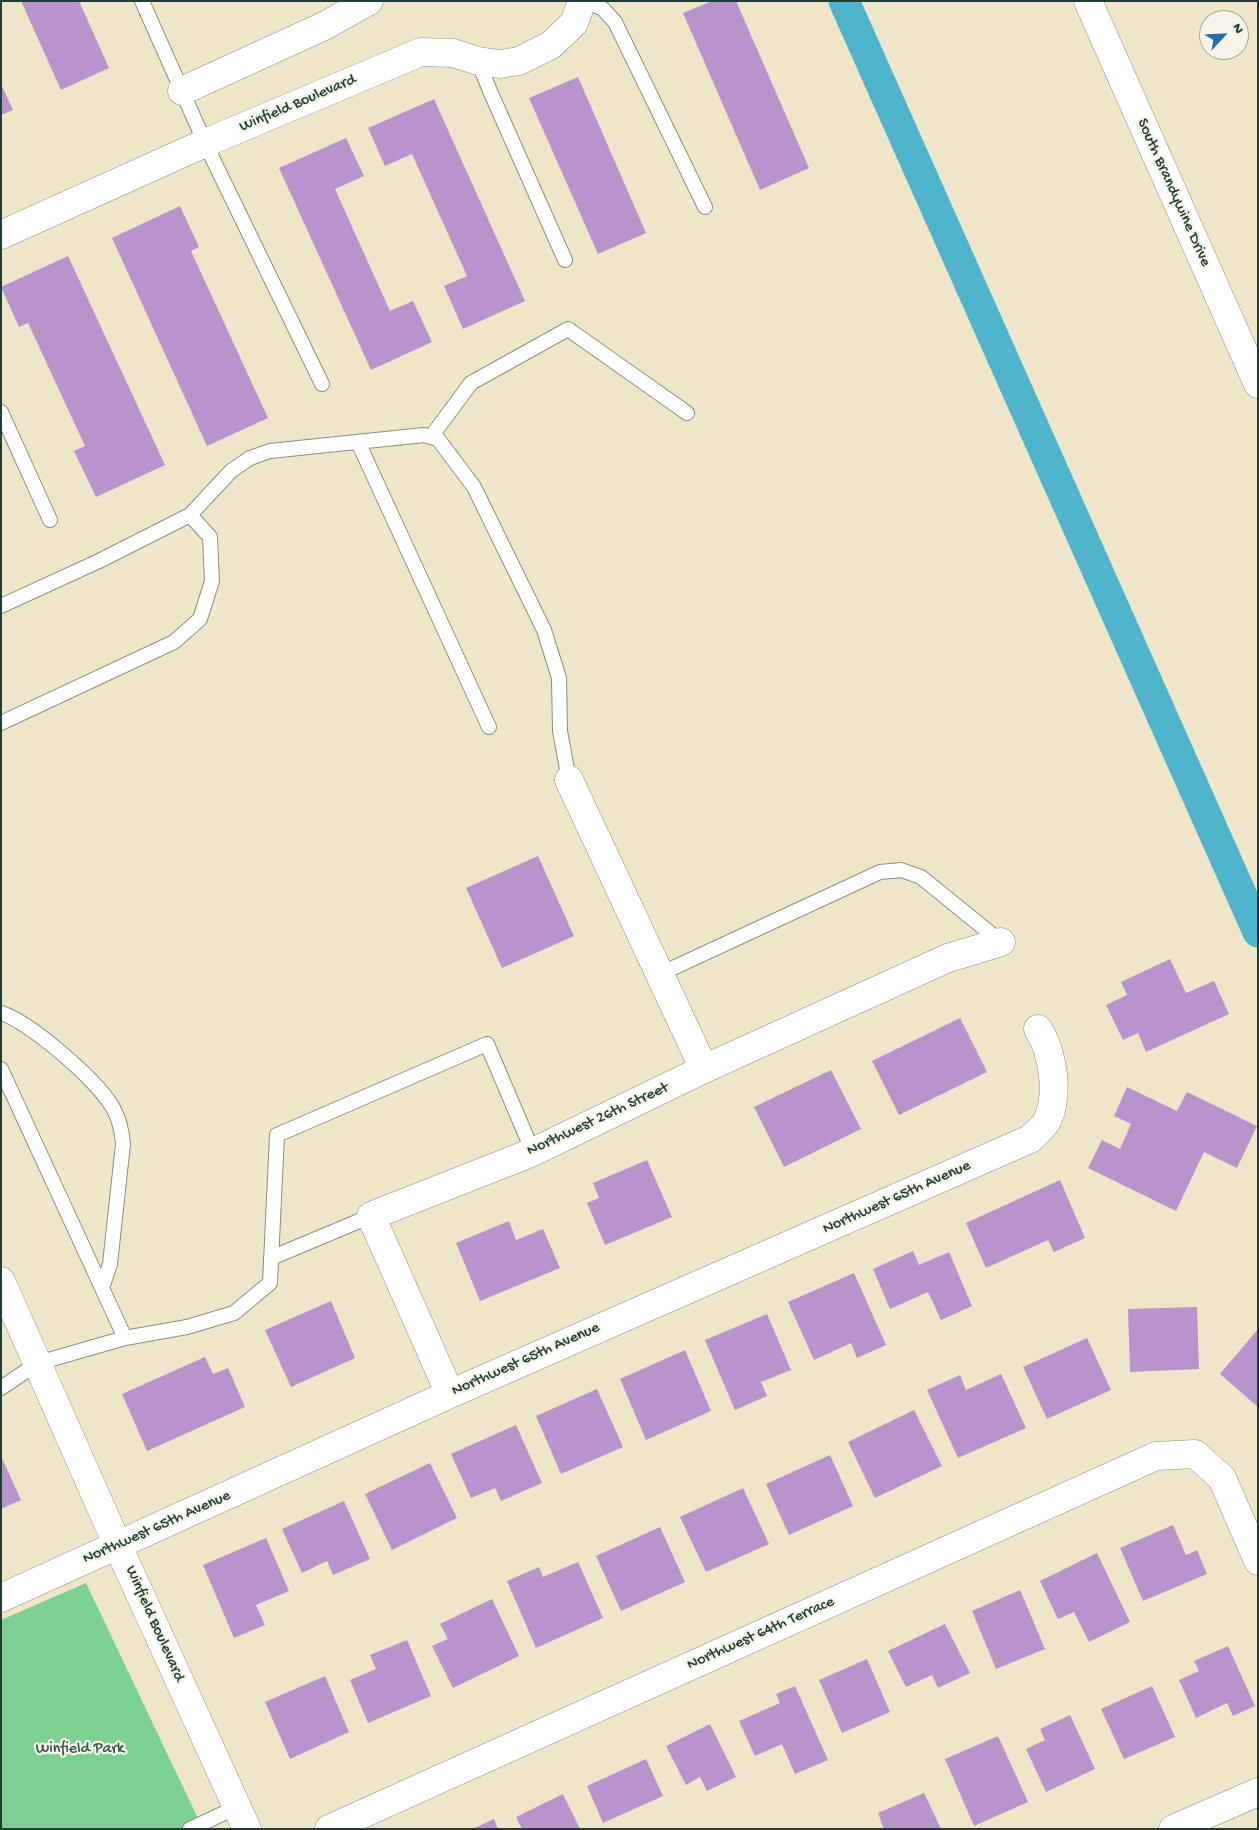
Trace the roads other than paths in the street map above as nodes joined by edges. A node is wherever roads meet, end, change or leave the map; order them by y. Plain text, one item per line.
1 (142, 1) edge
2 (369, 1) edge
3 (582, 1) edge
4 (587, 1) edge
5 (1088, 1) edge
6 (478, 61) junction
7 (182, 91) junction
8 (205, 143) junction
9 (705, 207) dead end
10 (1, 235) edge
11 (565, 260) dead end
12 (322, 384) dead end
13 (1258, 384) edge
14 (1, 412) edge
15 (687, 413) dead end
16 (431, 437) junction
17 (358, 442) junction
18 (190, 515) junction
19 (50, 520) dead end
20 (1, 606) edge
21 (1, 723) edge
22 (489, 727) dead end
23 (569, 780) joint
24 (1001, 942) joint
25 (660, 974) junction
26 (1, 1014) edge
27 (1038, 1029) dead end
28 (1, 1069) edge
29 (704, 1069) junction
30 (533, 1152) junction
31 (371, 1216) junction
32 (271, 1258) junction
33 (1, 1281) edge
34 (102, 1288) junction
35 (125, 1338) junction
36 (38, 1363) junction
37 (1, 1388) edge
38 (450, 1394) junction
39 (118, 1546) junction
40 (1258, 1561) edge
41 (1, 1598) edge
42 (1258, 1792) edge
43 (242, 1818) edge
44 (190, 1829) edge
45 (329, 1829) edge
46 (1173, 1829) edge

1 - 7 lane
2 - 7 street
3 - 6 street, Winfield Boulevard
4 - 9 lane
5 - 13 street, South Brandywine Drive
6 - 8 street, Winfield Boulevard
6 - 11 lane
7 - 8 lane
8 - 10 street, Winfield Boulevard
8 - 12 lane
14 - 19 lane
15 - 16 lane
16 - 17 lane
16 - 23 lane
17 - 18 lane
17 - 22 lane
18 - 20 lane
18 - 21 lane
23 - 25 street
24 - 25 lane
24 - 29 street, Northwest 26th Street
25 - 29 street
26 - 34 lane
27 - 38 street, Northwest 65th Avenue
28 - 34 lane
29 - 30 street, Northwest 26th Street
30 - 31 street, Northwest 26th Street
30 - 32 lane
31 - 32 lane
31 - 38 street
32 - 35 lane
33 - 36 street, Winfield Boulevard
34 - 35 lane
35 - 36 lane
36 - 37 lane
36 - 39 street, Winfield Boulevard
38 - 39 street, Northwest 65th Avenue
39 - 41 street, Northwest 65th Avenue
39 - 43 street, Winfield Boulevard
40 - 45 street, Northwest 64th Terrace
42 - 46 street
43 - 44 lane

